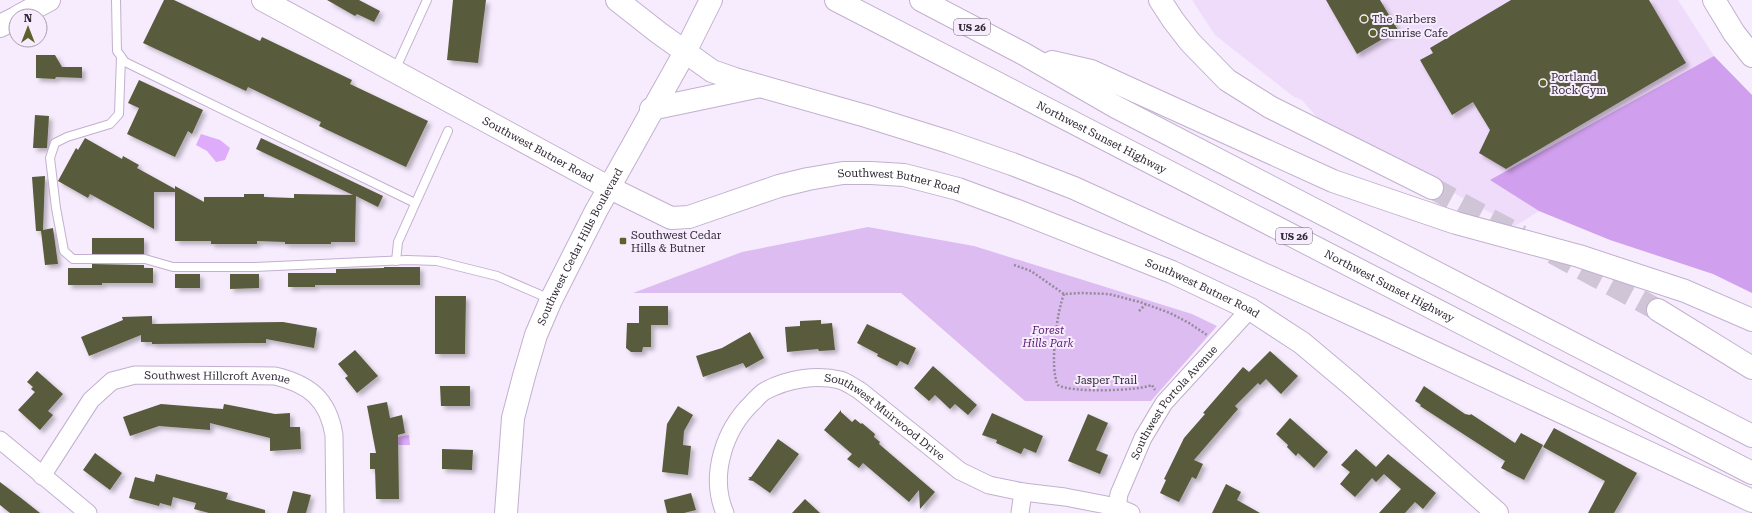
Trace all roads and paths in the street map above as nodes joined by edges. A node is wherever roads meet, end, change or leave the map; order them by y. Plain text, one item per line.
1 (48, 0) edge
2 (116, 0) edge
3 (263, 0) edge
4 (428, 0) edge
5 (617, 0) edge
6 (711, 0) edge
7 (836, 0) edge
8 (921, 0) edge
9 (1160, 0) edge
10 (1714, 0) edge
11 (34, 8) edge
12 (685, 52) junction
13 (1024, 54) junction
14 (1752, 56) edge
15 (121, 57) junction
16 (394, 70) junction
17 (761, 86) junction
18 (651, 109) junction
19 (448, 131) dead end
20 (608, 187) junction
21 (1432, 188) tunnel mouth
22 (415, 203) junction
23 (396, 261) junction
24 (1014, 265) dead end
25 (1064, 294) junction
26 (551, 300) junction
27 (1146, 304) junction
28 (1250, 309) junction
29 (1658, 310) tunnel mouth
30 (1139, 311) dead end
31 (1752, 320) edge
32 (1218, 344) junction
33 (1752, 368) edge
34 (1152, 385) dead end
35 (1752, 436) edge
36 (0, 440) edge
37 (1752, 473) edge
38 (42, 476) junction
39 (1023, 492) junction
40 (1752, 501) edge
41 (1124, 510) edge
42 (88, 513) edge
43 (335, 513) edge
44 (506, 513) edge
45 (725, 513) edge
46 (1020, 513) edge
47 (1497, 513) edge

1 - 11 main road
2 - 15 lane
3 - 16 main road, Southwest Butner Road
4 - 16 lane
5 - 12 main road
6 - 12 main road, Southwest Cedar Hills Boulevard
7 - 37 main road, Northwest Sunset Highway / US 26
8 - 13 main road, US 26
9 - 21 main road
10 - 14 main road
12 - 17 main road
12 - 18 main road, Southwest Cedar Hills Boulevard
13 - 31 main road
13 - 35 main road, US 26
15 - 22 lane
15 - 23 lane
16 - 20 main road, Southwest Butner Road
17 - 18 main road
17 - 40 main road
18 - 20 main road, Southwest Cedar Hills Boulevard
19 - 22 lane
20 - 26 main road, Southwest Cedar Hills Boulevard
20 - 28 main road, Southwest Butner Road
22 - 23 lane
23 - 26 lane
24 - 25 path
25 - 27 path
25 - 34 path, Jasper Trail
26 - 44 main road, Southwest Cedar Hills Boulevard
27 - 30 path
27 - 32 path
28 - 32 street, Southwest Portola Avenue
28 - 47 main road, Southwest Butner Road
29 - 33 main road
32 - 41 street, Southwest Portola Avenue
36 - 38 street
38 - 42 street
38 - 43 street, Southwest Hillcroft Avenue
39 - 41 street, Southwest Muirwood Drive
39 - 45 street, Southwest Muirwood Drive
39 - 46 street

